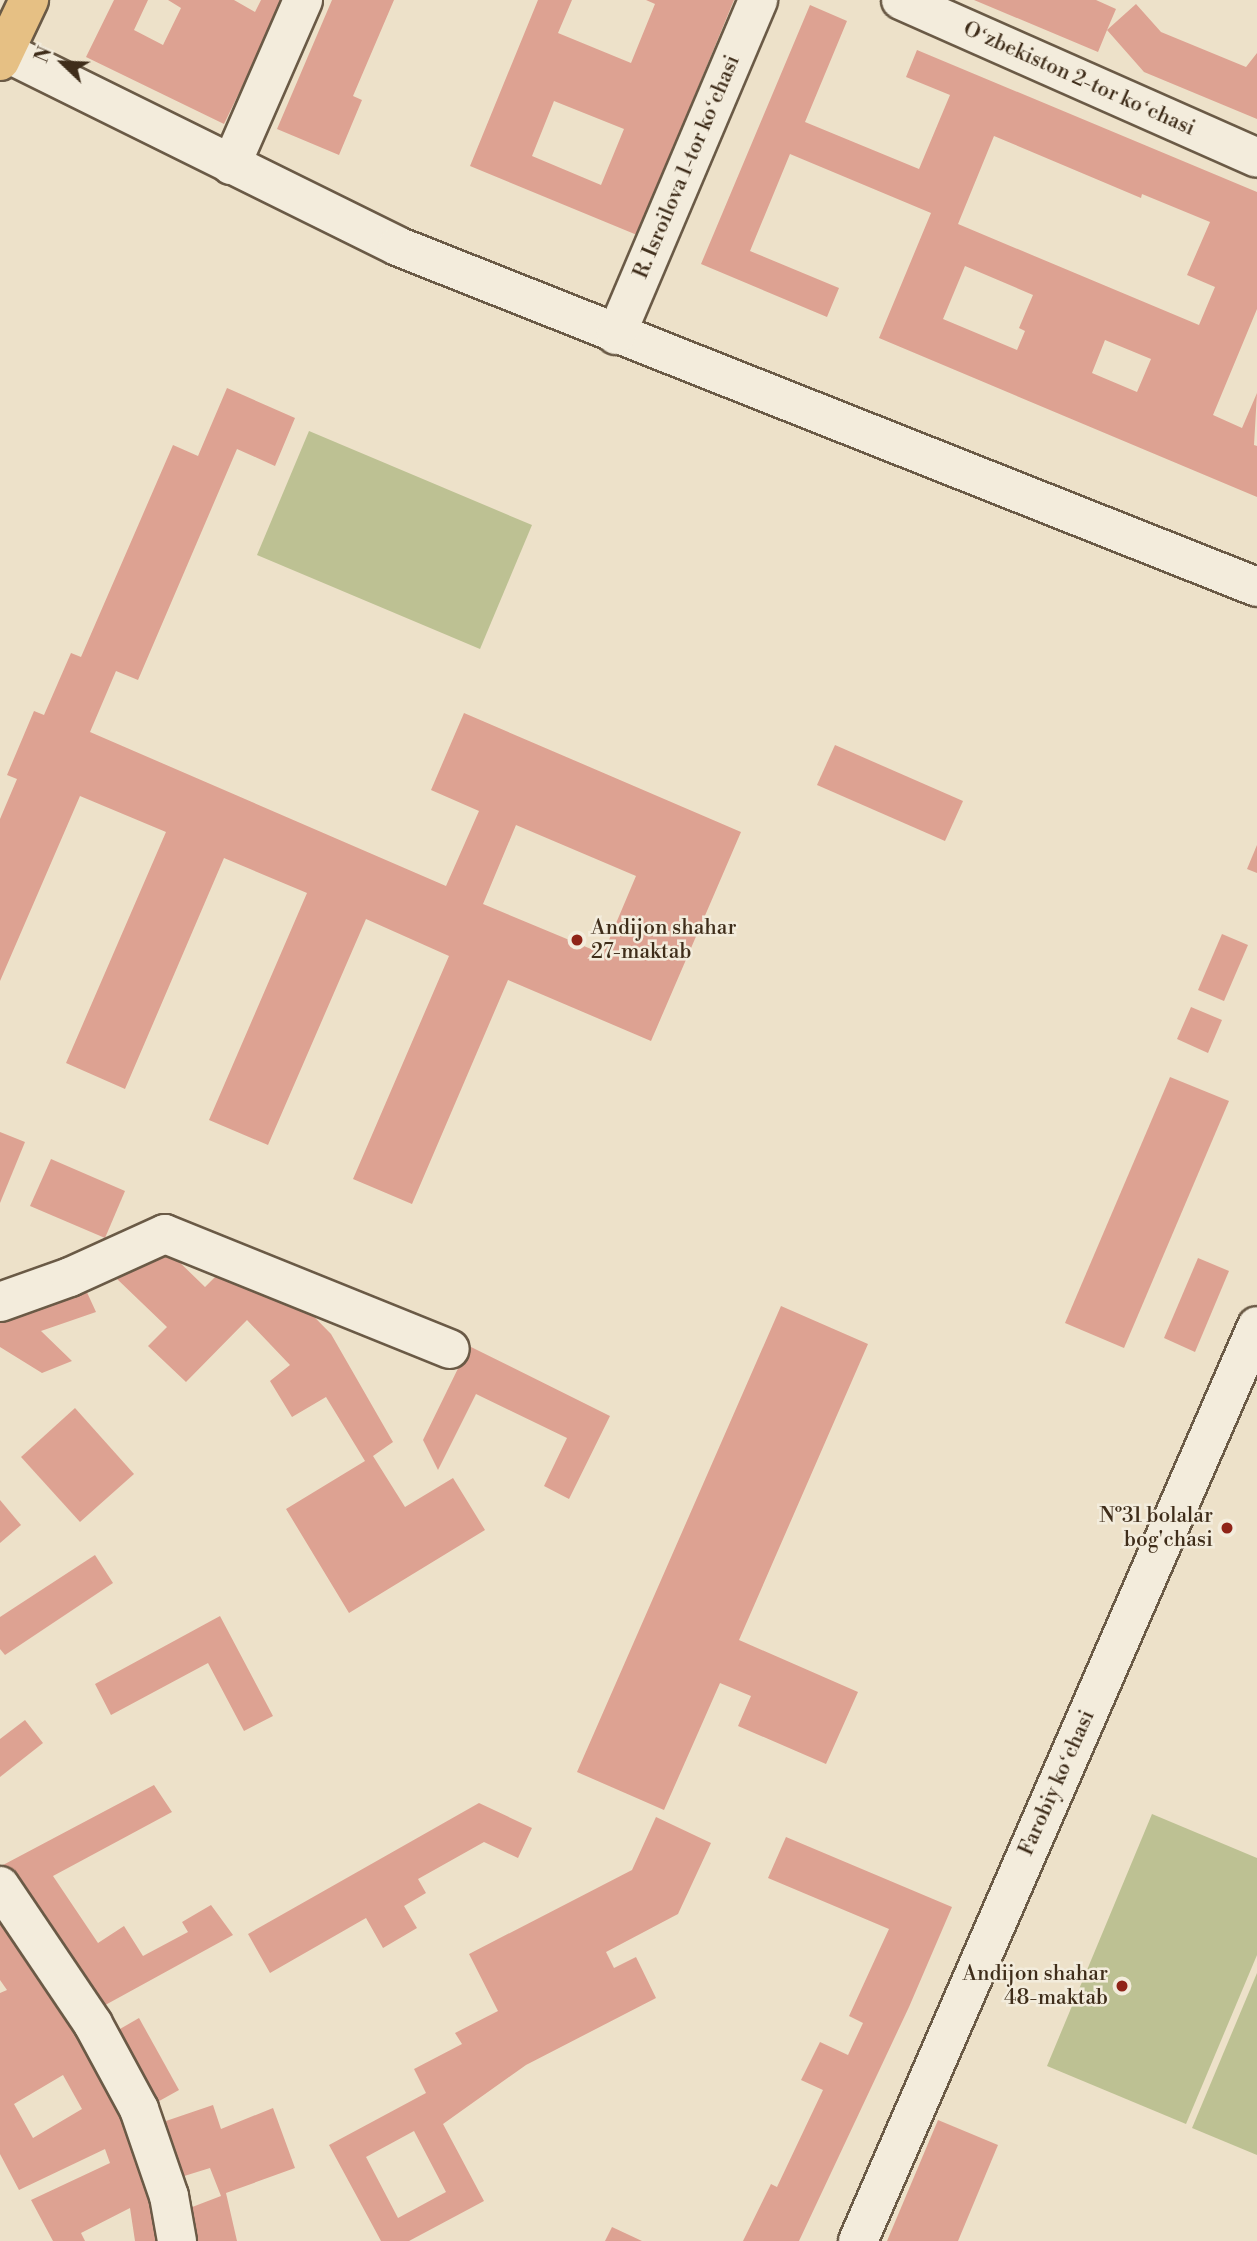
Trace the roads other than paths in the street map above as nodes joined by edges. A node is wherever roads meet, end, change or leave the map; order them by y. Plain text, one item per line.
1 (29, 0) edge
2 (303, 0) edge
3 (758, 0) edge
4 (901, 0) edge
5 (3, 57) edge
6 (1257, 158) edge
7 (231, 165) junction
8 (616, 335) junction
9 (1257, 587) edge
10 (0, 1302) edge
11 (1257, 1326) edge
12 (450, 1349) dead end
13 (0, 1886) edge
14 (177, 2241) edge
15 (858, 2241) edge

1 - 5 main road
2 - 7 street
3 - 8 street, R. Isroilova 1-tor koʻchasi
4 - 6 street, Oʻzbekiston 2-tor koʻchasi
5 - 7 street
7 - 8 street
8 - 9 street
10 - 12 street
11 - 15 street, Farobiy koʻchasi
13 - 14 street

